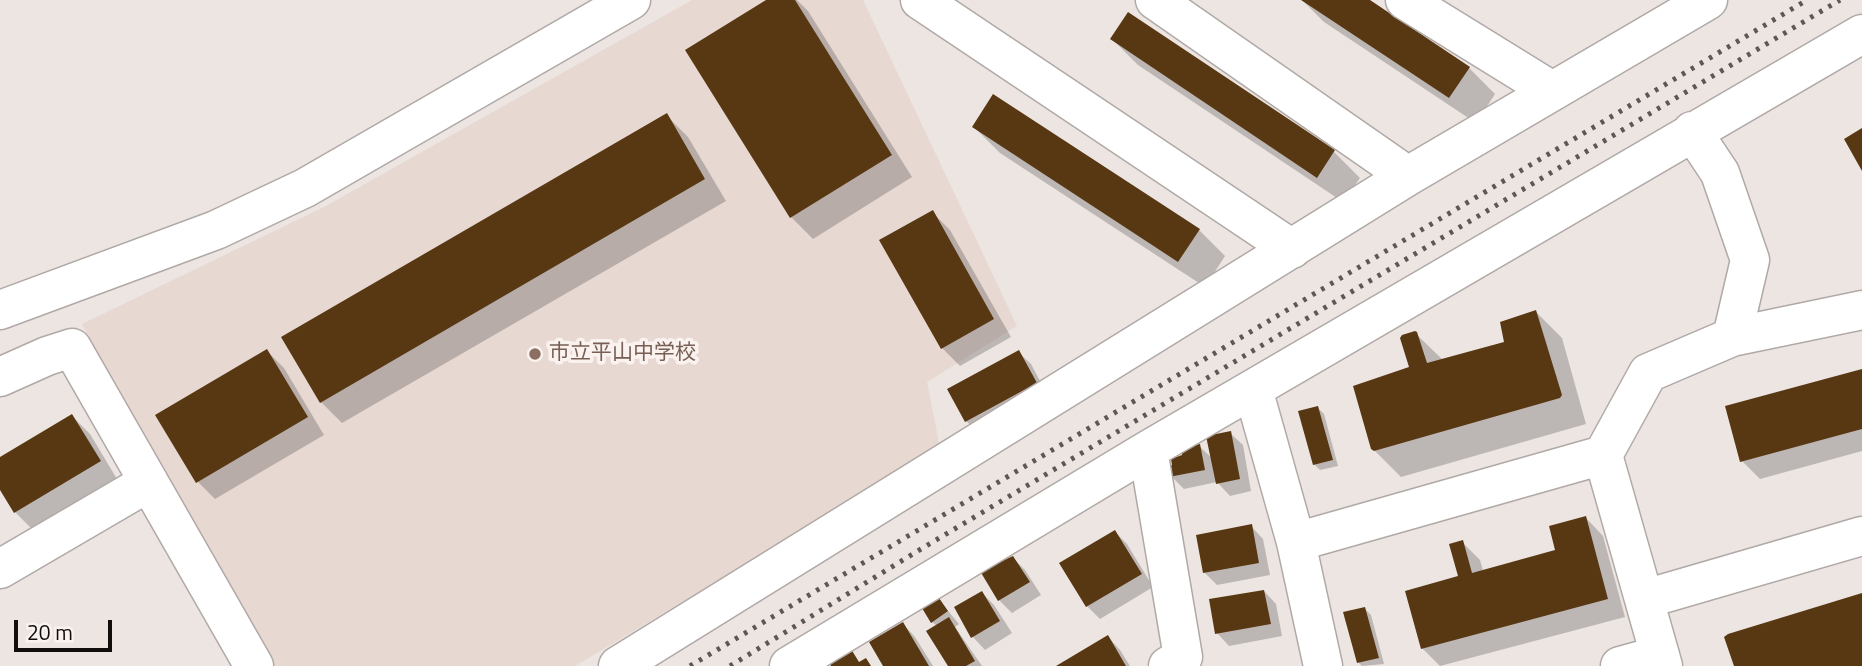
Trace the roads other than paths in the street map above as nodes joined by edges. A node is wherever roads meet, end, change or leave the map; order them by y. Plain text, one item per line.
1 (631, 0) edge
2 (920, 0) edge
3 (1155, 0) edge
4 (1405, 0) edge
5 (1708, 0) edge
6 (1862, 34) edge
7 (1552, 91) junction
8 (1692, 131) junction
9 (1408, 176) junction
10 (1292, 249) junction
11 (0, 310) edge
12 (1862, 310) edge
13 (1732, 337) junction
14 (0, 377) edge
15 (1253, 389) junction
16 (1148, 450) junction
17 (1603, 455) junction
18 (149, 482) junction
19 (1862, 536) edge
20 (1296, 542) junction
21 (0, 569) edge
22 (1645, 599) junction
23 (1662, 660) edge
24 (242, 662) edge
25 (1179, 663) edge
26 (618, 666) edge
27 (789, 666) edge
28 (1323, 666) edge
29 (1620, 666) edge

1 - 11 street
2 - 10 street
3 - 9 street
4 - 7 street
5 - 7 street
6 - 8 street
7 - 9 street
8 - 13 street
8 - 15 street
9 - 10 street
10 - 26 street
12 - 13 street
13 - 17 street
14 - 18 street
15 - 16 street
15 - 20 street
16 - 25 street
16 - 27 street
17 - 20 street
17 - 22 street
18 - 21 street
18 - 24 street
19 - 22 street
20 - 28 street
22 - 23 street
23 - 29 street

